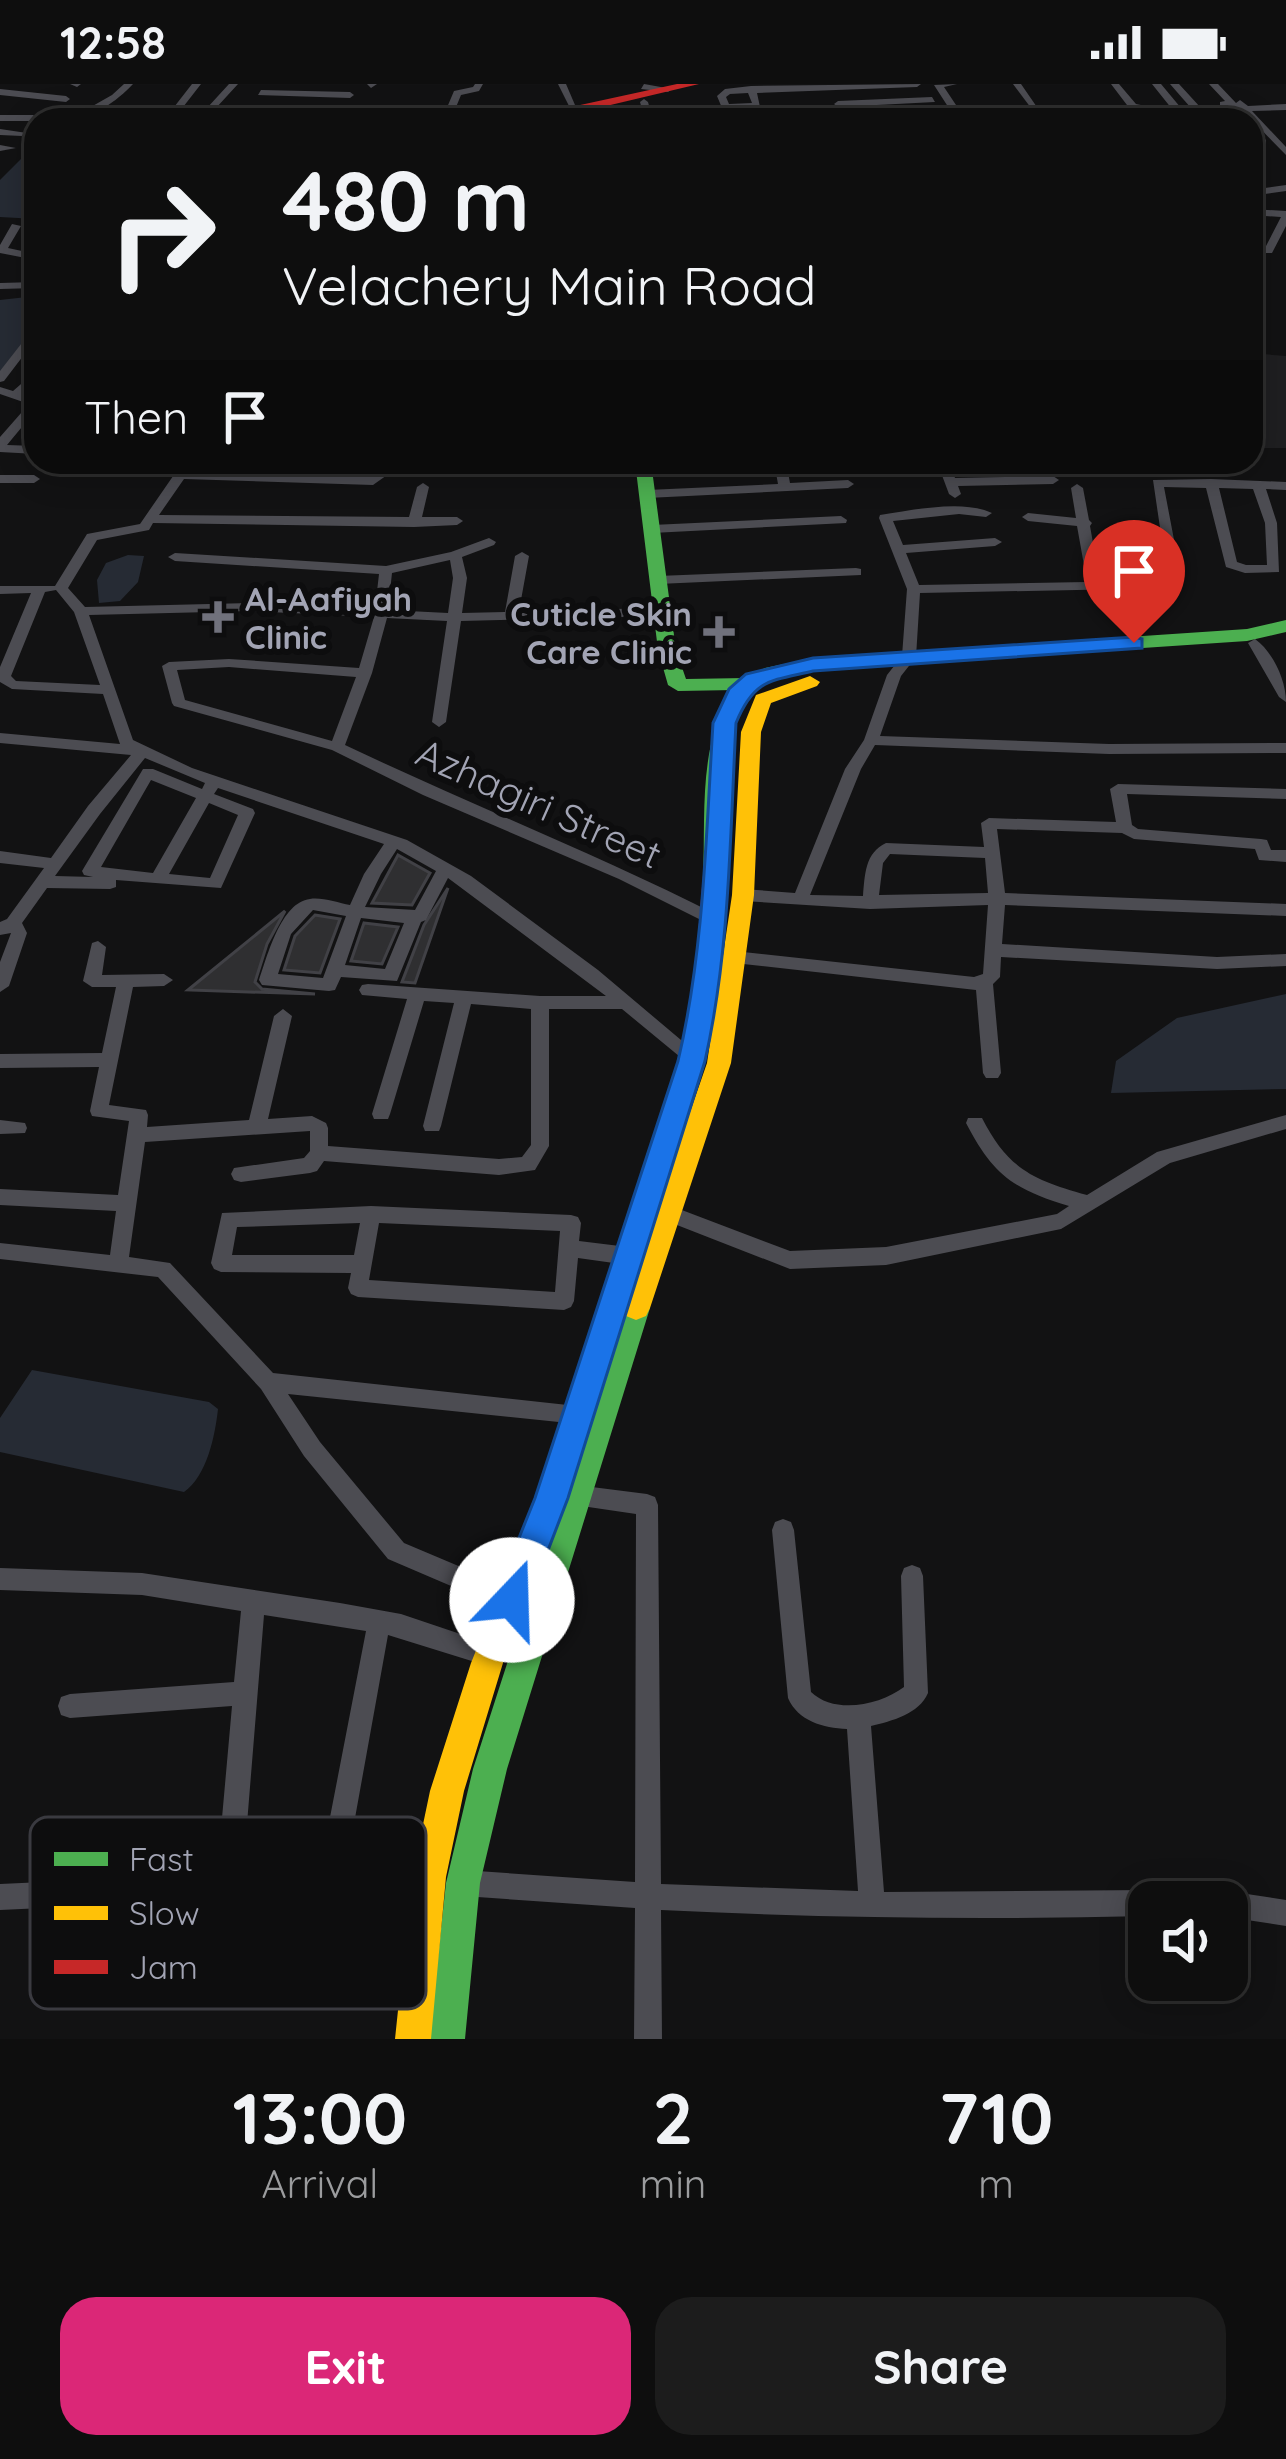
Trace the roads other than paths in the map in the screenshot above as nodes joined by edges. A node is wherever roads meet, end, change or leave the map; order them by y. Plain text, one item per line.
1 (129, 84) edge
2 (197, 84) edge
3 (234, 84) edge
4 (478, 84) edge
5 (917, 84) edge
6 (953, 84) edge
7 (1017, 84) edge
8 (1115, 84) edge
9 (1156, 84) edge
10 (1174, 84) edge
11 (1218, 84) edge
12 (852, 85) edge
13 (884, 85) edge
14 (821, 86) edge
15 (668, 87) edge
16 (751, 89) junction
17 (350, 90) edge
18 (0, 92) edge
19 (261, 93) dead end
20 (66, 98) dead end
21 (932, 100) dead end
22 (899, 101) junction
23 (644, 102) dead end
24 (726, 106) joint
25 (94, 108) edge
26 (178, 108) edge
27 (211, 108) edge
28 (451, 108) edge
29 (601, 108) edge
30 (646, 108) edge
31 (847, 108) edge
32 (900, 108) edge
33 (953, 108) edge
34 (1036, 108) edge
35 (1144, 108) edge
36 (1176, 108) edge
37 (1196, 108) joint
38 (1240, 108) edge
39 (0, 132) edge
40 (22, 133) dead end
41 (1285, 218) edge
42 (16, 226) dead end
43 (1263, 236) edge
44 (1275, 237) junction
45 (1263, 251) edge
46 (24, 255) edge
47 (24, 348) edge
48 (0, 379) edge
49 (24, 387) edge
50 (0, 391) edge
51 (16, 395) junction
52 (24, 398) edge
53 (24, 418) edge
54 (0, 447) edge
55 (181, 474) edge
56 (280, 474) edge
57 (382, 474) edge
58 (644, 474) edge
59 (782, 474) edge
60 (948, 474) edge
61 (0, 478) edge
62 (34, 479) dead end
63 (1053, 480) dead end
64 (952, 482) junction
65 (1211, 483) junction
66 (848, 484) dead end
67 (1258, 485) junction
68 (1286, 486) edge
69 (423, 487) dead end
70 (785, 487) junction
71 (1077, 488) dead end
72 (647, 494) junction
73 (959, 510) junction
74 (986, 513) dead end
75 (1028, 517) dead end
76 (151, 519) junction
77 (841, 520) dead end
78 (457, 521) dead end
79 (414, 523) junction
80 (1086, 523) junction
81 (652, 529) junction
82 (488, 542) dead end
83 (995, 542) dead end
84 (1168, 545) dead end
85 (900, 549) junction
86 (455, 555) junction
87 (522, 556) dead end
88 (175, 557) dead end
89 (386, 570) junction
90 (856, 572) dead end
91 (658, 580) junction
92 (1094, 586) junction
93 (1120, 586) dead end
94 (40, 588) junction
95 (61, 588) junction
96 (914, 589) junction
97 (0, 590) edge
98 (81, 611) junction
99 (662, 612) junction
100 (512, 613) junction
101 (381, 615) junction
102 (453, 616) junction
103 (1286, 626) edge
104 (1286, 636) edge
105 (1255, 643) junction
106 (901, 666) junction
107 (365, 673) junction
108 (746, 684) junction
109 (108, 690) junction
110 (1286, 697) edge
111 (439, 722) dead end
112 (0, 738) edge
113 (871, 740) junction
114 (337, 747) junction
115 (1286, 748) edge
116 (152, 755) junction
117 (148, 773) junction
118 (210, 788) junction
119 (1286, 794) edge
120 (1125, 828) junction
121 (394, 842) junction
122 (991, 853) junction
123 (1286, 856) edge
124 (0, 857) edge
125 (55, 864) junction
126 (445, 869) junction
127 (43, 881) junction
128 (159, 882) junction
129 (743, 895) junction
130 (998, 899) junction
131 (800, 900) junction
132 (870, 903) junction
133 (1286, 910) edge
134 (357, 911) junction
135 (415, 917) junction
136 (713, 920) junction
137 (7, 926) edge
138 (98, 947) dead end
139 (994, 950) junction
140 (734, 958) junction
141 (1286, 960) edge
142 (335, 970) junction
143 (164, 980) dead end
144 (126, 981) junction
145 (984, 982) junction
146 (0, 986) edge
147 (368, 990) dead end
148 (417, 995) junction
149 (464, 999) junction
150 (623, 1002) junction
151 (540, 1003) junction
152 (283, 1016) dead end
153 (692, 1056) junction
154 (109, 1060) junction
155 (0, 1061) edge
156 (992, 1073) dead end
157 (381, 1114) dead end
158 (1286, 1122) edge
159 (974, 1123) dead end
160 (432, 1126) dead end
161 (256, 1127) junction
162 (136, 1135) junction
163 (319, 1153) junction
164 (241, 1174) dead end
165 (0, 1197) edge
166 (127, 1203) junction
167 (1087, 1203) junction
168 (666, 1212) junction
169 (371, 1214) junction
170 (570, 1248) junction
171 (0, 1251) edge
172 (628, 1256) junction
173 (362, 1264) junction
174 (118, 1266) junction
175 (268, 1382) junction
176 (578, 1414) junction
177 (575, 1496) junction
178 (783, 1530) dead end
179 (912, 1576) dead end
180 (0, 1579) edge
181 (512, 1600) junction
182 (254, 1605) junction
183 (379, 1622) junction
184 (490, 1655) junction
185 (246, 1693) junction
186 (70, 1706) dead end
187 (858, 1716) junction
188 (235, 1817) edge
189 (342, 1817) edge
190 (426, 1876) edge
191 (429, 1876) junction
192 (463, 1883) junction
193 (30, 1896) edge
194 (0, 1897) edge
195 (646, 1898) junction
196 (1128, 1905) edge
197 (872, 1906) junction
198 (426, 1907) edge
199 (1248, 1908) edge
200 (1286, 1914) edge
201 (416, 2009) edge
202 (413, 2039) edge
203 (447, 2039) edge
204 (648, 2039) edge

1 - 25 street
2 - 26 street
3 - 27 street
4 - 28 street
5 - 13 street
6 - 33 street
7 - 34 street
8 - 35 street
9 - 36 street
10 - 37 street
11 - 37 street
11 - 38 street
12 - 13 street
12 - 14 street
14 - 16 street
15 - 29 main road
16 - 24 street
16 - 24 street
17 - 19 street
18 - 20 street
21 - 22 street
22 - 31 street
22 - 32 street
23 - 30 street
39 - 40 street
41 - 44 street
42 - 46 street
43 - 44 street
44 - 45 street
47 - 48 street
49 - 51 street
50 - 51 street
51 - 52 street
53 - 54 street
55 - 76 street
56 - 57 street
58 - 72 main road
59 - 70 street
60 - 64 street
61 - 62 street
63 - 64 street
64 - 73 street
65 - 67 street
65 - 67 street
65 - 84 street
66 - 70 street
67 - 68 street
69 - 79 street
70 - 72 street
71 - 80 street
72 - 81 main road
73 - 74 street
73 - 85 street
75 - 80 street
76 - 79 street
76 - 95 street
77 - 81 street
78 - 79 street
80 - 92 street
81 - 91 main road
82 - 86 street
83 - 85 street
85 - 96 street
86 - 89 street
86 - 102 street
87 - 100 street
88 - 89 street
89 - 101 street
90 - 91 street
91 - 99 main road
92 - 93 street
92 - 96 street
94 - 95 street
94 - 97 street
94 - 109 street
95 - 98 street
96 - 106 street
98 - 101 street
98 - 109 street
99 - 100 street
99 - 108 main road
100 - 102 street
101 - 102 street
101 - 107 street
102 - 111 street
103 - 106 main road
104 - 105 main road
105 - 106 main road
105 - 110 street
106 - 108 main road
106 - 113 street
106 - 129 main road
107 - 114 street
107 - 114 street, Azhagiri Street
108 - 136 main road
109 - 116 street
112 - 116 street
113 - 115 street
113 - 131 street
114 - 136 street, Azhagiri Street
116 - 117 street
116 - 118 street
116 - 125 street
117 - 118 street
117 - 128 street
118 - 121 street
118 - 128 street
118 - 128 street
119 - 120 street
120 - 122 street
120 - 123 street
121 - 126 street
121 - 134 street
122 - 130 street
122 - 132 street
124 - 125 street
125 - 127 street
126 - 135 street
126 - 150 street
127 - 128 street
127 - 137 street
129 - 131 street
129 - 140 main road
130 - 132 street
130 - 133 street
130 - 139 street
131 - 132 street
134 - 135 street
134 - 142 street
134 - 142 street
135 - 142 street
136 - 153 main road
137 - 146 street
138 - 144 street
139 - 141 street
139 - 145 street
140 - 145 street
140 - 168 main road
143 - 144 street
144 - 154 street
145 - 156 street
147 - 148 street
148 - 149 street
148 - 157 street
149 - 151 street
149 - 160 street
150 - 151 street
150 - 153 street
151 - 163 street
152 - 161 street
153 - 172 main road
154 - 155 street
154 - 162 street
158 - 167 street
159 - 167 street
161 - 162 street
161 - 163 street
162 - 166 street
163 - 164 street
165 - 166 street
166 - 174 street
167 - 168 street
168 - 177 main road
169 - 170 street
169 - 173 street
169 - 173 street
170 - 172 street
170 - 173 street
171 - 174 street
172 - 176 main road
174 - 175 street
175 - 176 street
175 - 181 street
176 - 181 main road
177 - 192 main road
177 - 195 street
178 - 187 street
179 - 187 street
180 - 182 street
181 - 184 main road
182 - 183 street
182 - 185 street
183 - 184 street
183 - 189 street
184 - 191 main road
185 - 186 street
185 - 188 street
187 - 197 street
190 - 191 street
191 - 198 main road
192 - 195 street
192 - 203 main road
193 - 194 street
195 - 197 street
195 - 204 street
196 - 197 street
199 - 200 street
201 - 202 main road

